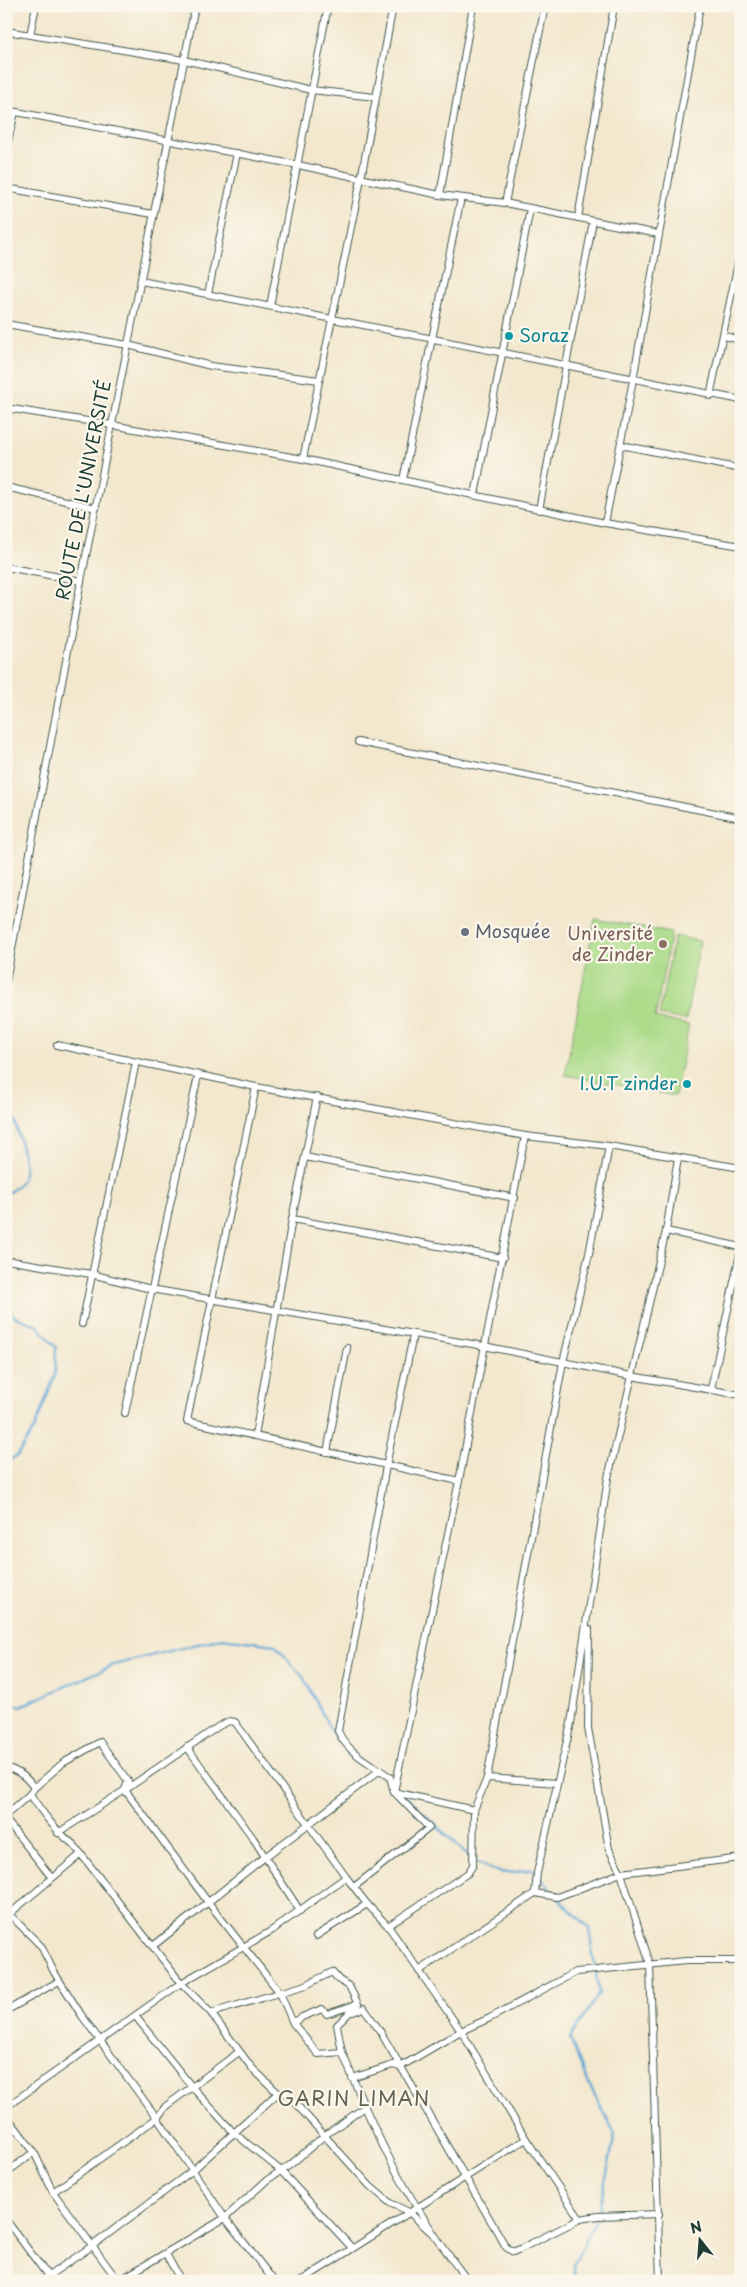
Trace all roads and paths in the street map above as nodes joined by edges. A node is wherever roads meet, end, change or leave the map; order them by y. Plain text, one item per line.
1 (36, 6) edge
2 (195, 6) edge
3 (328, 6) edge
4 (393, 6) edge
5 (474, 6) edge
6 (545, 6) edge
7 (614, 6) edge
8 (700, 6) edge
9 (6, 31) edge
10 (30, 35) junction
11 (184, 60) junction
12 (311, 90) junction
13 (375, 97) junction
14 (6, 110) edge
15 (15, 112) junction
16 (169, 140) junction
17 (6, 149) edge
18 (237, 153) junction
19 (298, 165) junction
20 (361, 179) junction
21 (6, 188) edge
22 (440, 195) junction
23 (461, 198) junction
24 (505, 203) junction
25 (530, 209) junction
26 (153, 214) junction
27 (578, 218) junction
28 (593, 221) junction
29 (658, 234) junction
30 (741, 249) edge
31 (141, 281) junction
32 (208, 294) junction
33 (270, 306) junction
34 (332, 318) junction
35 (6, 324) edge
36 (724, 336) junction
37 (433, 339) junction
38 (741, 340) edge
39 (128, 345) junction
40 (503, 354) junction
41 (565, 365) junction
42 (319, 380) junction
43 (633, 380) junction
44 (710, 396) junction
45 (741, 400) edge
46 (6, 408) edge
47 (112, 425) junction
48 (621, 445) junction
49 (303, 459) junction
50 (741, 469) edge
51 (403, 480) junction
52 (6, 487) edge
53 (475, 495) junction
54 (96, 508) junction
55 (539, 510) junction
56 (605, 523) junction
57 (741, 546) edge
58 (6, 567) edge
59 (81, 581) junction
60 (358, 742) dead end
61 (741, 818) edge
62 (6, 981) edge
63 (56, 1045) dead end
64 (136, 1062) junction
65 (198, 1076) junction
66 (256, 1088) junction
67 (317, 1097) junction
68 (525, 1136) junction
69 (609, 1146) junction
70 (305, 1157) junction
71 (678, 1158) junction
72 (741, 1168) edge
73 (515, 1198) junction
74 (292, 1219) junction
75 (666, 1231) junction
76 (741, 1248) edge
77 (503, 1258) junction
78 (12, 1261) dead end
79 (91, 1274) junction
80 (150, 1289) junction
81 (212, 1300) junction
82 (275, 1310) junction
83 (82, 1324) dead end
84 (413, 1336) junction
85 (484, 1346) junction
86 (347, 1348) dead end
87 (563, 1362) junction
88 (631, 1376) junction
89 (711, 1389) junction
90 (741, 1395) edge
91 (125, 1413) dead end
92 (255, 1436) junction
93 (327, 1452) junction
94 (386, 1466) junction
95 (459, 1481) junction
96 (589, 1607) junction
97 (187, 1748) junction
98 (6, 1768) edge
99 (380, 1770) junction
100 (487, 1778) junction
101 (557, 1783) junction
102 (125, 1790) junction
103 (32, 1791) junction
104 (394, 1792) junction
105 (474, 1810) junction
106 (6, 1815) edge
107 (6, 1820) edge
108 (309, 1825) junction
109 (58, 1833) junction
110 (81, 1854) junction
111 (265, 1857) junction
112 (741, 1858) edge
113 (621, 1873) junction
114 (346, 1877) junction
115 (52, 1878) junction
116 (354, 1887) junction
117 (535, 1894) junction
118 (208, 1902) junction
119 (367, 1904) junction
120 (300, 1911) junction
121 (7, 1914) edge
122 (388, 1926) junction
123 (316, 1936) dead end
124 (153, 1946) junction
125 (244, 1947) junction
126 (741, 1961) edge
127 (650, 1964) junction
128 (419, 1971) junction
129 (59, 1981) junction
130 (181, 1984) junction
131 (280, 1993) junction
132 (358, 2004) junction
133 (6, 2011) edge
134 (211, 2013) junction
135 (350, 2013) junction
136 (136, 2016) junction
137 (293, 2023) junction
138 (461, 2031) junction
139 (102, 2041) junction
140 (239, 2052) junction
141 (342, 2052) junction
142 (400, 2067) junction
143 (352, 2078) junction
144 (192, 2087) junction
145 (278, 2093) junction
146 (6, 2107) edge
147 (364, 2107) junction
148 (6, 2115) edge
149 (158, 2118) junction
150 (233, 2132) junction
151 (324, 2135) junction
152 (526, 2139) junction
153 (34, 2152) junction
154 (193, 2170) junction
155 (280, 2170) junction
156 (6, 2173) edge
157 (465, 2177) junction
158 (53, 2192) junction
159 (416, 2208) junction
160 (409, 2212) junction
161 (659, 2214) junction
162 (225, 2218) junction
163 (580, 2219) junction
164 (6, 2220) edge
165 (434, 2235) junction
166 (92, 2246) junction
167 (352, 2248) junction
168 (166, 2254) junction
169 (48, 2276) junction
170 (41, 2281) edge
171 (182, 2281) edge
172 (274, 2281) edge
173 (301, 2281) edge
174 (468, 2281) edge
175 (660, 2281) edge

1 - 10 street
2 - 11 street, ROUTE DE L'UNIVERSITÉ
3 - 12 street
4 - 13 street
5 - 22 street
6 - 24 street
7 - 27 street
8 - 29 street
9 - 10 street
10 - 11 street
11 - 12 street
11 - 16 street, ROUTE DE L'UNIVERSITÉ
12 - 13 street
12 - 19 street
13 - 20 street
14 - 15 street
15 - 16 street
15 - 17 street
16 - 18 street
16 - 26 street, ROUTE DE L'UNIVERSITÉ
18 - 19 street
18 - 32 street
19 - 20 street
19 - 33 street
20 - 22 street
20 - 34 street
21 - 26 street
22 - 23 street
23 - 24 street
23 - 37 street
24 - 25 street
25 - 27 street
25 - 40 street
26 - 31 street, ROUTE DE L'UNIVERSITÉ
27 - 28 street
28 - 29 street
28 - 41 street
29 - 43 street
30 - 36 street
31 - 32 street
31 - 39 street, ROUTE DE L'UNIVERSITÉ
32 - 33 street
33 - 34 street
34 - 37 street
34 - 42 street
35 - 39 street
36 - 38 street
36 - 44 street
37 - 40 street
37 - 51 street
39 - 42 street
39 - 47 street, ROUTE DE L'UNIVERSITÉ
40 - 41 street
40 - 53 street
41 - 43 street
41 - 55 street
42 - 49 street
43 - 44 street
43 - 48 street
44 - 45 street
46 - 47 street
47 - 49 street
47 - 54 street, ROUTE DE L'UNIVERSITÉ
48 - 50 street
48 - 56 street
49 - 51 street
51 - 53 street
52 - 54 street
53 - 55 street
54 - 59 street, ROUTE DE L'UNIVERSITÉ
55 - 56 street
56 - 57 street
58 - 59 street
59 - 62 street, ROUTE DE L'UNIVERSITÉ
60 - 61 street
63 - 64 street
64 - 65 street
64 - 79 street
65 - 66 street
65 - 80 street
66 - 67 street
66 - 81 street
67 - 68 street
67 - 70 street
68 - 69 street
68 - 73 street
69 - 71 street
69 - 87 street
70 - 73 street
70 - 74 street
71 - 72 street
71 - 75 street
73 - 77 street
74 - 77 street
74 - 82 street
75 - 76 street
75 - 88 street
76 - 89 street
77 - 85 street
78 - 79 street
79 - 80 street
79 - 83 street
80 - 81 street
80 - 91 street
81 - 82 street
81 - 92 street
82 - 84 street
82 - 92 street
84 - 85 street
84 - 94 street
85 - 87 street
85 - 95 street
86 - 93 street
87 - 88 street
87 - 100 street
88 - 89 street
88 - 96 street
89 - 90 street
92 - 93 street
93 - 94 street
94 - 95 street
94 - 99 street
95 - 104 street
96 - 101 street
96 - 113 street
97 - 102 street
97 - 108 street
97 - 111 street
98 - 103 street
99 - 104 street
99 - 108 street
100 - 101 street
100 - 105 street
101 - 117 street
102 - 103 street
102 - 109 street
102 - 118 street
103 - 106 street
103 - 109 street
104 - 105 street
104 - 116 street
105 - 122 street
107 - 115 street
108 - 111 street
108 - 114 street
109 - 110 street
110 - 115 street
110 - 124 street
111 - 118 street
111 - 120 street
112 - 113 street
113 - 117 street
113 - 127 street
114 - 116 street
114 - 120 street
115 - 121 street
116 - 119 street
117 - 128 street
118 - 124 street
118 - 125 street
119 - 122 street
119 - 123 street
120 - 125 street
121 - 129 street
122 - 128 street
124 - 130 street
125 - 130 street
125 - 131 street
126 - 127 street
127 - 138 street
127 - 161 street
128 - 138 street
129 - 133 street
129 - 139 street
130 - 134 street
130 - 136 street
131 - 132 street
131 - 134 street
131 - 137 street
132 - 135 street
132 - 137 street
134 - 140 street
135 - 141 street
135 - 142 street
136 - 139 street
136 - 144 street
137 - 141 street
138 - 142 street
138 - 152 street
139 - 146 street
139 - 149 street
140 - 144 street
140 - 145 street
141 - 143 street
142 - 143 street
142 - 157 street
143 - 147 street
144 - 149 street
144 - 150 street
145 - 150 street
145 - 151 street
147 - 151 street
147 - 159 street
148 - 153 street
149 - 154 street
149 - 158 street
150 - 154 street
150 - 155 street
151 - 155 street
151 - 160 street
152 - 157 street
152 - 163 street
153 - 156 street
153 - 158 street
154 - 162 street
154 - 166 street
155 - 162 street
155 - 167 street
157 - 159 street
157 - 163 street
158 - 166 street
159 - 160 street
159 - 165 street
160 - 165 street
160 - 167 street
161 - 163 street
161 - 175 street
162 - 168 street
162 - 172 street
164 - 169 street
165 - 174 street
166 - 168 street
166 - 169 street
167 - 173 street
168 - 171 street
169 - 170 street

